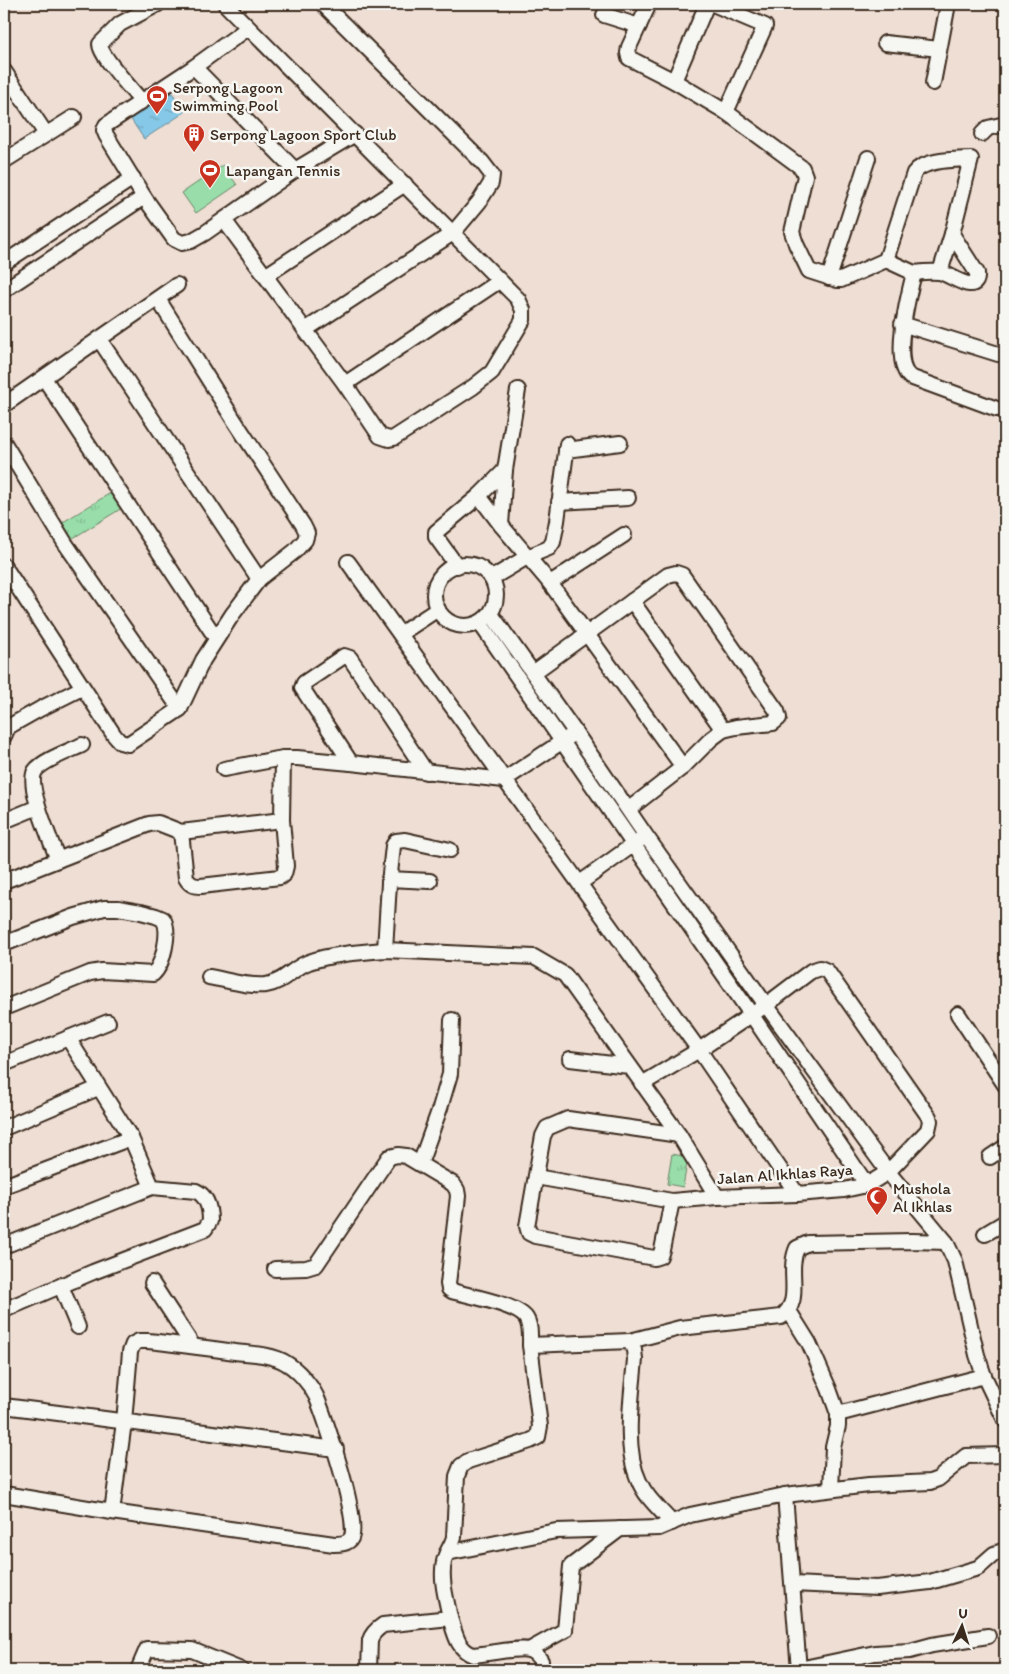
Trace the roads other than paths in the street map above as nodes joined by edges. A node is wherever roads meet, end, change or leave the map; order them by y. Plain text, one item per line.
1 (158, 4) edge
2 (225, 4) edge
3 (323, 4) edge
4 (649, 4) edge
5 (707, 4) edge
6 (714, 4) edge
7 (948, 4) edge
8 (604, 15) dead end
9 (639, 26) junction
10 (248, 28) junction
11 (886, 43) dead end
12 (939, 49) junction
13 (194, 67) junction
14 (4, 72) edge
15 (674, 81) junction
16 (933, 83) dead end
17 (141, 100) junction
18 (726, 112) junction
19 (74, 117) dead end
20 (1005, 124) edge
21 (46, 134) junction
22 (355, 134) junction
23 (982, 134) dead end
24 (868, 158) dead end
25 (4, 162) edge
26 (295, 170) junction
27 (133, 178) junction
28 (405, 184) junction
29 (144, 197) junction
30 (224, 220) junction
31 (453, 233) junction
32 (952, 234) junction
33 (886, 260) junction
34 (4, 263) edge
35 (914, 272) junction
36 (940, 272) junction
37 (265, 276) junction
38 (829, 278) junction
39 (499, 281) junction
40 (177, 285) dead end
41 (4, 290) edge
42 (158, 299) junction
43 (902, 324) junction
44 (306, 330) junction
45 (99, 339) junction
46 (998, 354) dead end
47 (44, 378) junction
48 (345, 384) junction
49 (518, 390) dead end
50 (4, 405) edge
51 (998, 409) dead end
52 (4, 443) edge
53 (620, 443) dead end
54 (505, 470) junction
55 (479, 496) junction
56 (628, 498) dead end
57 (560, 502) junction
58 (501, 525) junction
59 (624, 535) dead end
60 (527, 557) junction
61 (348, 562) dead end
62 (4, 566) edge
63 (457, 566) junction
64 (492, 578) junction
65 (259, 579) junction
66 (550, 583) junction
67 (632, 601) junction
68 (438, 609) junction
69 (485, 619) junction
70 (400, 634) junction
71 (586, 634) junction
72 (216, 638) junction
73 (533, 673) junction
74 (82, 688) junction
75 (180, 709) junction
76 (5, 728) edge
77 (723, 730) junction
78 (575, 732) junction
79 (562, 742) junction
80 (82, 745) dead end
81 (283, 758) junction
82 (351, 763) junction
83 (683, 767) junction
84 (224, 769) dead end
85 (426, 772) junction
86 (504, 780) junction
87 (38, 807) junction
88 (629, 809) junction
89 (282, 820) junction
90 (4, 822) edge
91 (181, 832) junction
92 (646, 836) junction
93 (634, 844) junction
94 (450, 850) dead end
95 (58, 860) junction
96 (389, 878) junction
97 (4, 881) edge
98 (430, 881) dead end
99 (580, 883) junction
100 (4, 944) edge
101 (385, 950) junction
102 (209, 977) dead end
103 (766, 1005) junction
104 (4, 1008) edge
105 (752, 1014) junction
106 (958, 1014) dead end
107 (452, 1020) dead end
108 (108, 1022) dead end
109 (68, 1038) junction
110 (699, 1050) junction
111 (570, 1059) dead end
112 (4, 1064) edge
113 (629, 1066) junction
114 (1001, 1068) edge
115 (642, 1084) junction
116 (1005, 1086) edge
117 (98, 1088) junction
118 (4, 1128) edge
119 (679, 1135) junction
120 (131, 1138) junction
121 (1005, 1147) edge
122 (990, 1157) dead end
123 (420, 1164) junction
124 (888, 1172) junction
125 (536, 1177) junction
126 (866, 1185) junction
127 (4, 1186) edge
128 (152, 1187) junction
129 (797, 1194) junction
130 (717, 1197) junction
131 (672, 1201) junction
132 (1005, 1222) edge
133 (985, 1234) dead end
134 (946, 1242) junction
135 (4, 1246) edge
136 (275, 1269) dead end
137 (152, 1283) dead end
138 (61, 1286) junction
139 (4, 1310) edge
140 (789, 1311) junction
141 (78, 1327) dead end
142 (630, 1341) junction
143 (530, 1345) junction
144 (193, 1346) junction
145 (984, 1376) junction
146 (4, 1406) edge
147 (838, 1414) junction
148 (1005, 1420) edge
149 (124, 1422) junction
150 (336, 1449) junction
151 (1005, 1455) edge
152 (831, 1489) junction
153 (4, 1494) edge
154 (785, 1495) junction
155 (112, 1512) junction
156 (672, 1523) junction
157 (620, 1529) junction
158 (1005, 1550) edge
159 (447, 1553) junction
160 (792, 1584) junction
161 (450, 1618) junction
162 (988, 1636) dead end
163 (528, 1650) junction
164 (138, 1670) edge
165 (241, 1670) edge
166 (369, 1670) edge
167 (540, 1670) edge
168 (799, 1670) edge

1 - 17 street
2 - 10 street
3 - 31 street
4 - 9 street
5 - 15 street
6 - 18 street
7 - 12 street
8 - 9 street
9 - 15 street
10 - 13 street
10 - 22 street
11 - 12 street
12 - 16 street
13 - 17 street
13 - 26 street
14 - 21 street
15 - 18 street
17 - 27 street
18 - 38 street
19 - 21 street
20 - 23 street
21 - 25 street
22 - 26 street
22 - 28 street
24 - 38 street
26 - 30 street
27 - 29 street
27 - 34 street
28 - 31 street
28 - 37 street
29 - 30 street
29 - 41 street
30 - 37 street
31 - 39 street
31 - 44 street
32 - 33 street
32 - 36 street
32 - 36 street
33 - 35 street
33 - 38 street
35 - 36 street
35 - 43 street
37 - 44 street
39 - 48 street
39 - 48 street
40 - 42 street
42 - 45 street
42 - 65 street
43 - 46 street
43 - 51 street
44 - 48 street
45 - 47 street
45 - 65 street
47 - 50 street
47 - 72 street
49 - 54 street
52 - 75 street
53 - 57 street
54 - 55 street
54 - 58 street
55 - 58 street
55 - 63 street
56 - 57 street
57 - 60 street
58 - 60 street
59 - 66 street
60 - 64 street
60 - 66 street
61 - 70 street
62 - 74 street
63 - 64 street
63 - 68 street
64 - 69 street
65 - 72 street
66 - 71 street
67 - 71 street
67 - 77 street
67 - 77 street
68 - 69 street
68 - 70 street
69 - 73 street
69 - 79 street
70 - 86 street
71 - 73 street
71 - 83 street
72 - 75 street
73 - 78 street
74 - 75 street
74 - 76 street
77 - 83 street
78 - 79 street
78 - 88 street
79 - 86 street
79 - 93 street
80 - 87 street
81 - 82 street
81 - 84 street
81 - 89 street
82 - 85 street
82 - 85 street
83 - 88 street
85 - 86 street
86 - 99 street
87 - 90 street
87 - 95 street
88 - 92 street
89 - 91 street
89 - 91 street
91 - 95 street
92 - 93 street
92 - 103 street
93 - 99 street
93 - 105 street
94 - 96 street
95 - 97 street
96 - 98 street
96 - 101 street
99 - 110 street
100 - 104 street
101 - 102 street
101 - 113 street
103 - 105 street
103 - 124 street
103 - 124 street, Jalan Al Ikhlas Raya
105 - 110 street
105 - 126 street
106 - 114 street
107 - 123 street
108 - 109 street
109 - 112 street
109 - 117 street
110 - 115 street
110 - 129 street
111 - 113 street
113 - 115 street
114 - 116 street
115 - 119 street
117 - 118 street
117 - 120 street
119 - 125 street
119 - 130 street
120 - 127 street
120 - 128 street
121 - 122 street
123 - 136 street
123 - 143 street
124 - 126 street, Jalan Al Ikhlas Raya
124 - 134 street
125 - 131 street, Jalan Al Ikhlas Raya
125 - 131 street
126 - 129 street, Jalan Al Ikhlas Raya
128 - 135 street
128 - 138 street
129 - 130 street, Jalan Al Ikhlas Raya
130 - 131 street, Jalan Al Ikhlas Raya
132 - 133 street
134 - 140 street
134 - 145 street
137 - 144 street
138 - 139 street
138 - 141 street
140 - 142 street
140 - 147 street
142 - 143 street
142 - 156 street
143 - 159 street
144 - 149 street
144 - 150 street
145 - 147 street
145 - 148 street
146 - 149 street
147 - 152 street
149 - 150 street
149 - 155 street
150 - 155 street
151 - 152 street
152 - 154 street
153 - 155 street
154 - 156 street
154 - 160 street
156 - 157 street
157 - 159 street
157 - 163 street
158 - 160 street
159 - 161 street
160 - 168 street
161 - 163 street
161 - 166 street
162 - 168 street
163 - 167 street
164 - 165 street

